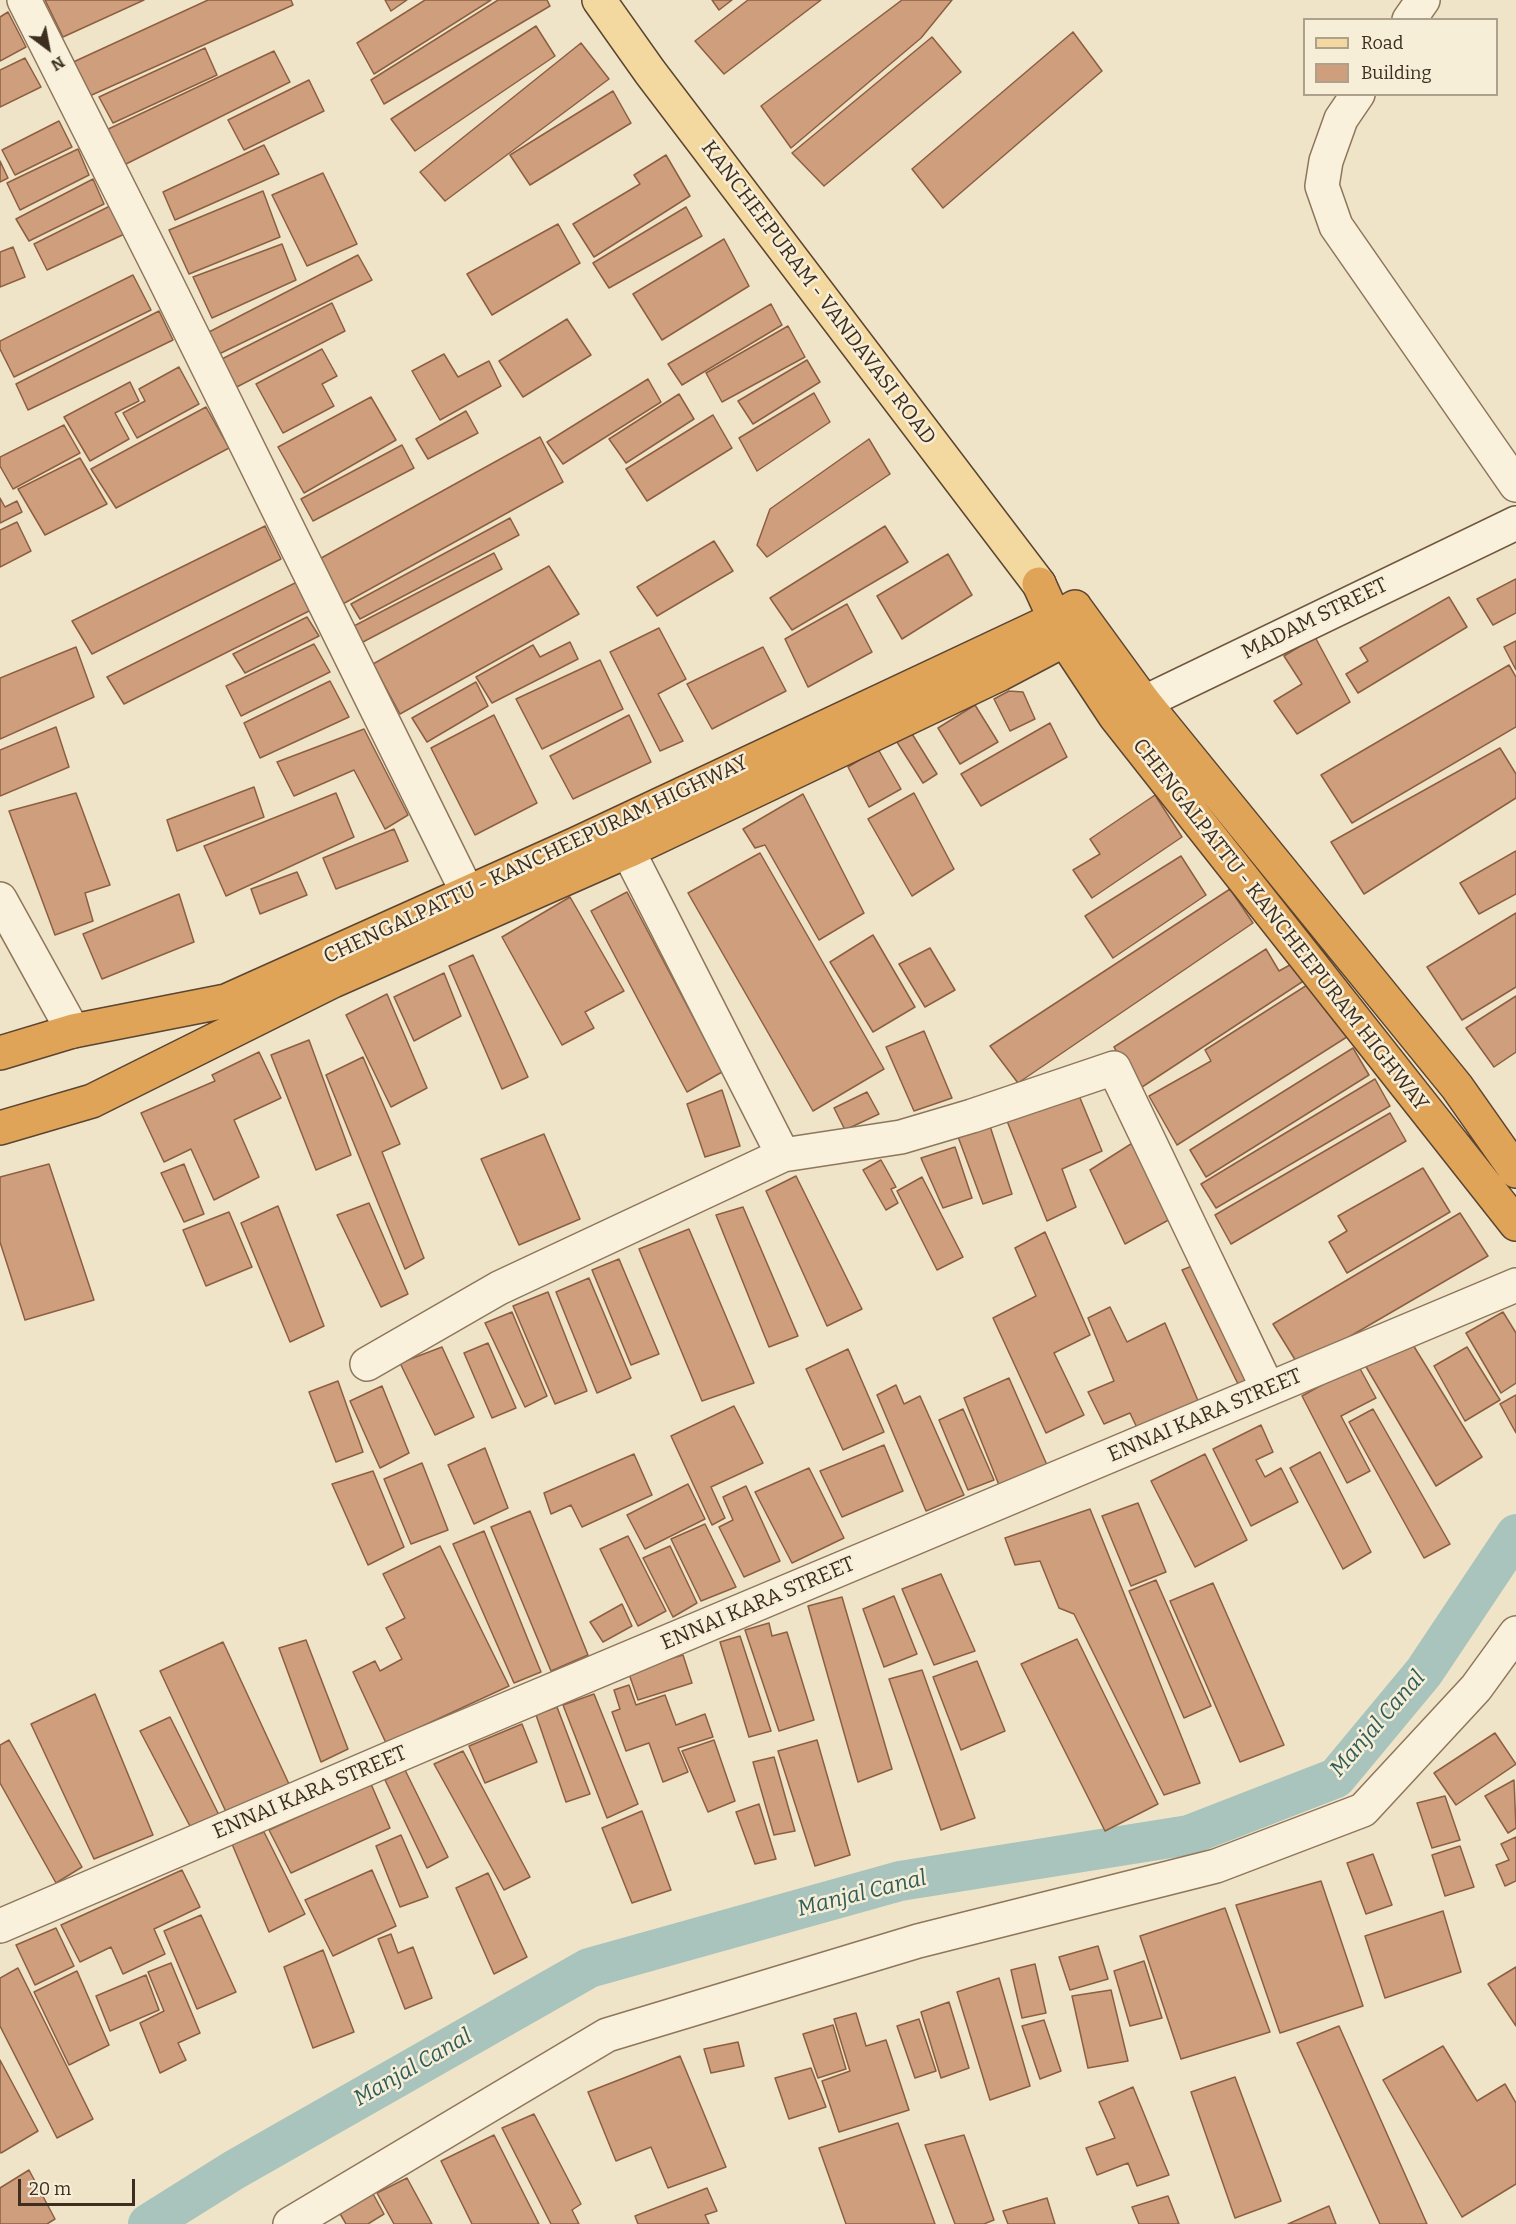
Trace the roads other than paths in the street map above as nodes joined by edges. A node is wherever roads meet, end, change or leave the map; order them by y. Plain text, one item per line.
1 (24, 0) edge
2 (599, 0) edge
3 (1423, 0) edge
4 (1410, 18) edge
5 (1357, 96) edge
6 (1516, 486) edge
7 (1516, 523) edge
8 (1039, 584) joint
9 (1071, 623) junction
10 (1129, 709) junction
11 (628, 850) junction
12 (0, 899) edge
13 (473, 904) junction
14 (74, 1030) junction
15 (0, 1053) edge
16 (0, 1128) edge
17 (783, 1155) junction
18 (1516, 1171) edge
19 (1516, 1224) edge
20 (1516, 1285) edge
21 (367, 1364) dead end
22 (1268, 1389) junction
23 (1516, 1633) edge
24 (0, 1926) edge
25 (290, 2224) edge

1 - 13 street
2 - 8 main road, KANCHEEPURAM - VANDAVASI ROAD
3 - 4 street
5 - 6 street
7 - 10 street, MADAM STREET
8 - 9 highway
9 - 10 highway
9 - 11 highway
9 - 13 highway, CHENGALPATTU - KANCHEEPURAM HIGHWAY
10 - 18 highway
10 - 19 highway, CHENGALPATTU - KANCHEEPURAM HIGHWAY
11 - 13 highway
11 - 17 street
12 - 14 street
13 - 14 highway, CHENGALPATTU - KANCHEEPURAM HIGHWAY
13 - 16 highway
14 - 15 highway, CHENGALPATTU - KANCHEEPURAM HIGHWAY
17 - 21 street
17 - 22 street
20 - 22 street, ENNAI KARA STREET
22 - 24 street, ENNAI KARA STREET
23 - 25 street

